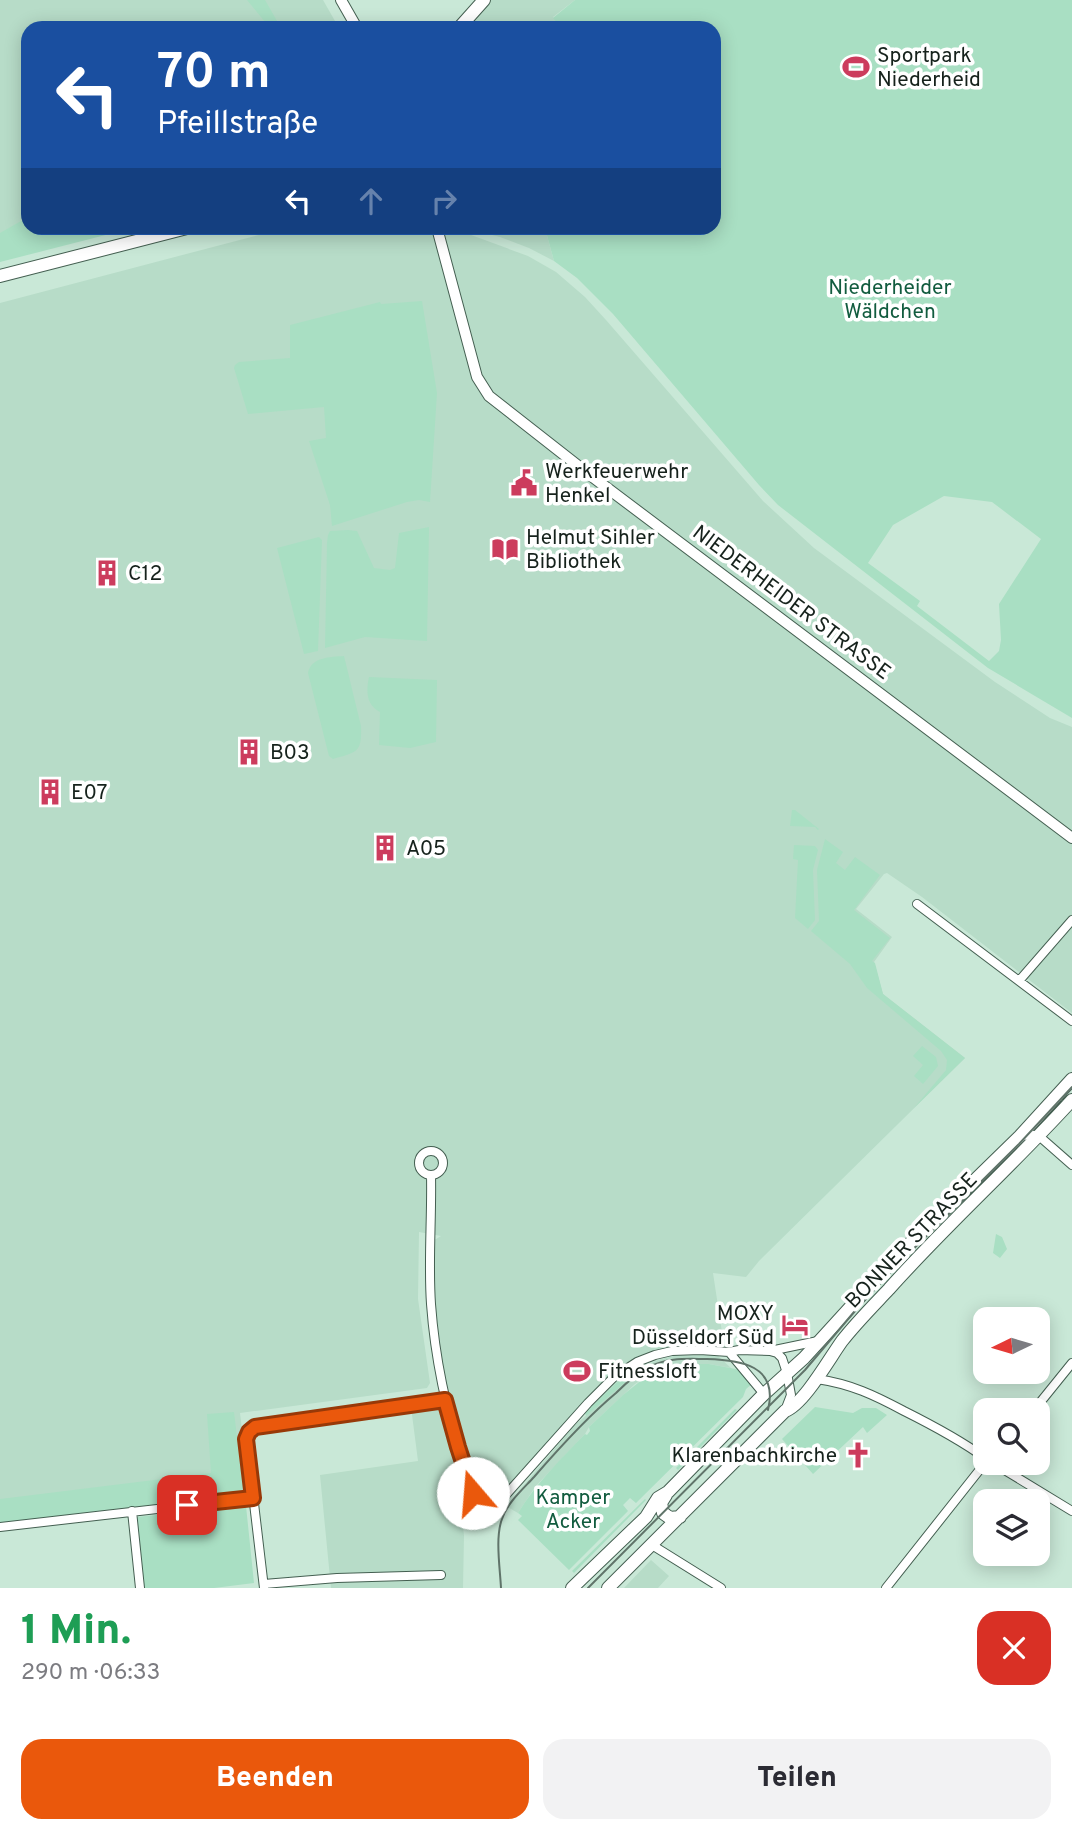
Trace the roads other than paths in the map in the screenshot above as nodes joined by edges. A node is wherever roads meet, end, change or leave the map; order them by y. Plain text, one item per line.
1 (341, 0) edge
2 (484, 0) edge
3 (353, 21) edge
4 (465, 21) edge
5 (160, 235) edge
6 (439, 235) edge
7 (0, 276) edge
8 (1072, 838) edge
9 (917, 904) dead end
10 (1072, 920) edge
11 (1019, 981) junction
12 (1072, 1021) edge
13 (1072, 1079) edge
14 (1072, 1100) edge
15 (1020, 1136) junction
16 (1039, 1136) junction
17 (1072, 1165) edge
18 (431, 1175) dead end
19 (820, 1340) junction
20 (770, 1351) junction
21 (729, 1352) junction
22 (1072, 1363) edge
23 (787, 1373) junction
24 (817, 1379) junction
25 (764, 1394) junction
26 (1044, 1398) edge
27 (445, 1400) junction
28 (785, 1411) junction
29 (973, 1452) edge
30 (973, 1475) edge
31 (1013, 1475) edge
32 (668, 1492) junction
33 (253, 1498) junction
34 (132, 1511) junction
35 (1072, 1511) edge
36 (680, 1517) junction
37 (0, 1527) edge
38 (652, 1545) junction
39 (441, 1575) dead end
40 (264, 1586) edge
41 (140, 1588) edge
42 (572, 1588) edge
43 (608, 1588) edge
44 (721, 1588) edge
45 (886, 1588) edge

1 - 3 street
2 - 4 main road
5 - 7 main road
6 - 8 street, NIEDERHEIDER STRASSE
9 - 11 street
10 - 11 street
11 - 12 street
13 - 15 main road, BONNER STRASSE
14 - 16 main road, BONNER STRASSE
15 - 16 street
15 - 19 main road, BONNER STRASSE
16 - 17 street
16 - 24 main road, BONNER STRASSE
18 - 27 street
19 - 20 street
19 - 23 main road, BONNER STRASSE
20 - 21 street
20 - 23 street
21 - 25 street
21 - 27 street
22 - 26 street
23 - 25 main road, BONNER STRASSE
23 - 28 street
24 - 28 main road, BONNER STRASSE
24 - 29 street
25 - 32 main road, BONNER STRASSE
27 - 33 street
28 - 36 main road, BONNER STRASSE
30 - 45 street
31 - 35 street
32 - 36 main road
32 - 42 main road, BONNER STRASSE
33 - 34 street
33 - 40 street
34 - 37 street
34 - 41 street
36 - 38 main road, BONNER STRASSE
38 - 43 main road, BONNER STRASSE
38 - 44 street
39 - 40 street

